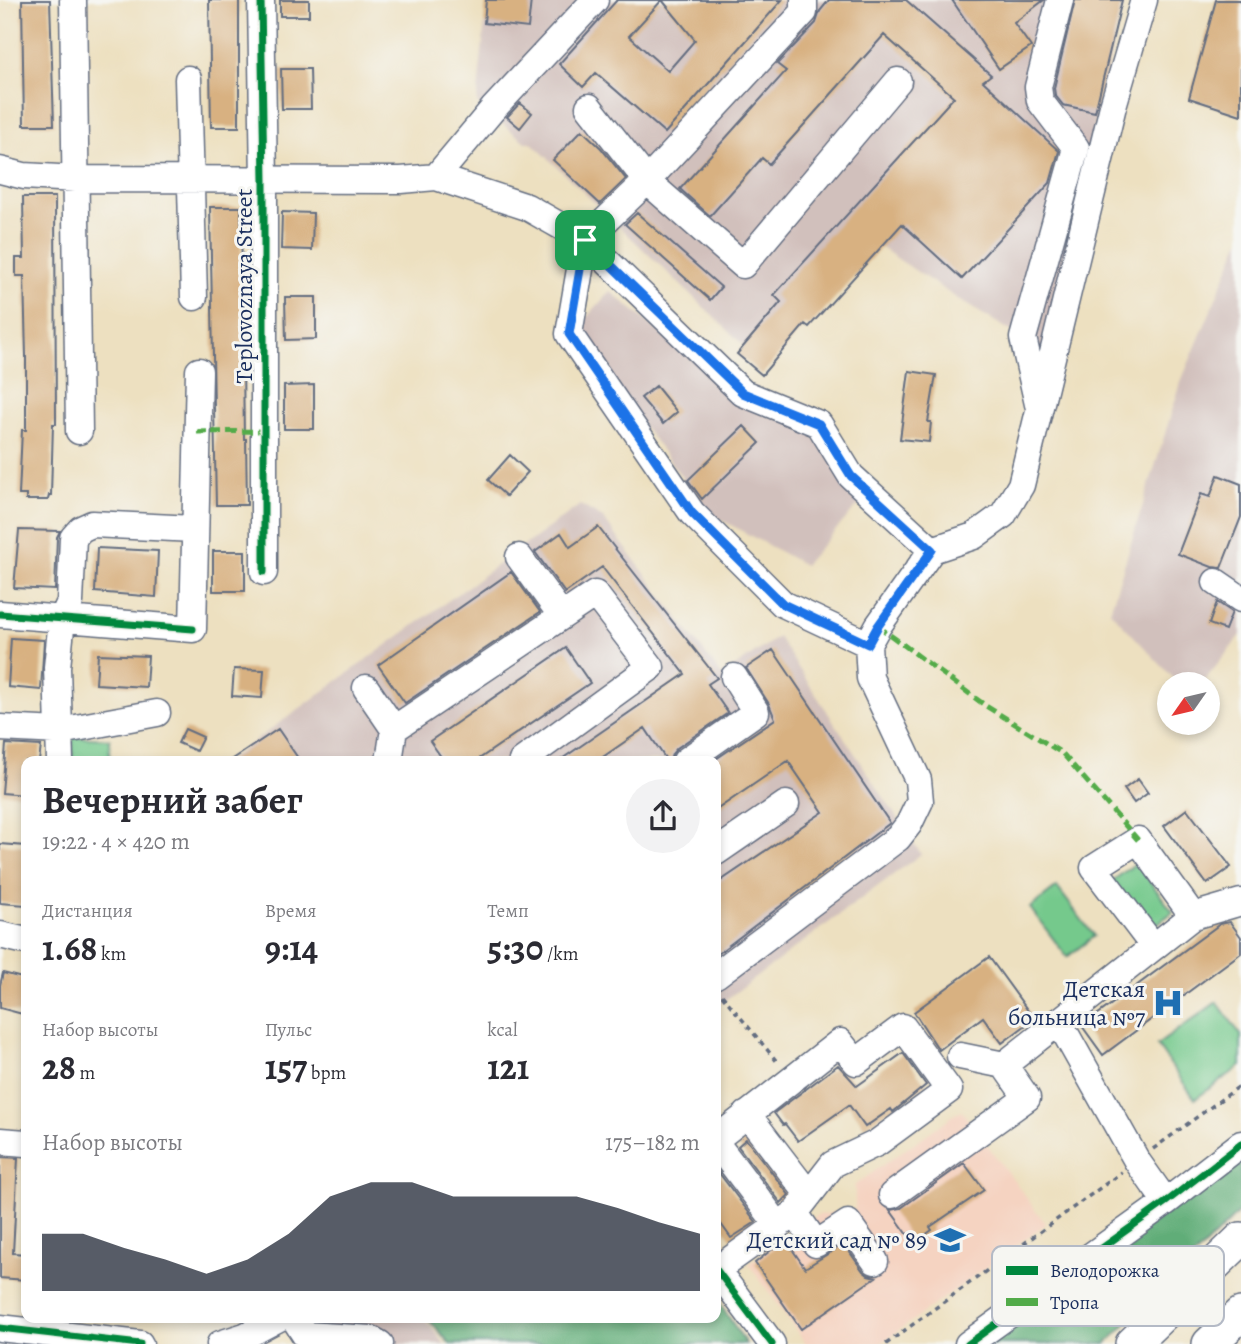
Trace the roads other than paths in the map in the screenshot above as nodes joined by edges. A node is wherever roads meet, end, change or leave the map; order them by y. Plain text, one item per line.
1 (73, 0) edge
2 (261, 0) edge
3 (595, 0) edge
4 (804, 0) edge
5 (1060, 0) edge
6 (1144, 0) edge
7 (188, 79) dead end
8 (898, 81) dead end
9 (589, 107) dead end
10 (0, 170) edge
11 (436, 177) junction
12 (76, 179) junction
13 (190, 180) junction
14 (264, 181) junction
15 (647, 181) junction
16 (585, 240) junction
17 (194, 297) dead end
18 (199, 371) dead end
19 (1039, 409) junction
20 (79, 431) dead end
21 (194, 529) junction
22 (932, 550) junction
23 (519, 557) dead end
24 (264, 572) dead end
25 (1216, 582) dead end
26 (1241, 599) edge
27 (0, 614) edge
28 (562, 616) junction
29 (62, 619) junction
30 (868, 644) junction
31 (734, 677) dead end
32 (366, 688) dead end
33 (157, 713) dead end
34 (0, 728) edge
35 (394, 729) junction
36 (60, 732) junction
37 (60, 756) edge
38 (390, 756) edge
39 (529, 756) edge
40 (693, 756) edge
41 (786, 804) dead end
42 (721, 849) edge
43 (1241, 902) edge
44 (1193, 916) junction
45 (0, 935) edge
46 (21, 940) edge
47 (1154, 947) junction
48 (721, 971) edge
49 (1059, 1022) junction
50 (961, 1056) dead end
51 (1004, 1065) junction
52 (747, 1114) junction
53 (721, 1137) edge
54 (0, 1140) edge
55 (21, 1142) edge
56 (1241, 1144) edge
57 (721, 1145) edge
58 (891, 1195) dead end
59 (1166, 1202) junction
60 (794, 1211) junction
61 (1241, 1239) edge
62 (1105, 1246) edge
63 (1224, 1255) edge
64 (875, 1261) dead end
65 (721, 1265) edge
66 (721, 1276) edge
67 (269, 1323) edge
68 (297, 1323) edge
69 (42, 1325) edge
70 (993, 1326) edge
71 (1151, 1326) edge
72 (0, 1328) edge
73 (140, 1344) edge
74 (220, 1344) edge
75 (380, 1344) edge
76 (772, 1344) edge
77 (968, 1344) edge
78 (1132, 1344) edge

1 - 12 street
2 - 14 street, Teplovoznaya Street
3 - 11 street
4 - 15 street
5 - 19 street
6 - 19 street
7 - 13 street
8 - 15 street
9 - 15 street
10 - 12 street
11 - 14 street
11 - 16 street
12 - 13 street
12 - 20 street
13 - 14 street
13 - 17 street
14 - 24 street, Teplovoznaya Street
15 - 16 street
16 - 22 street
16 - 30 street
18 - 21 street
19 - 22 street
21 - 29 street
21 - 29 street
22 - 30 street
23 - 28 street
25 - 26 street
27 - 29 street
28 - 35 street
28 - 39 street
29 - 36 street
30 - 48 street
31 - 40 street
32 - 35 street
33 - 36 street
34 - 36 street
35 - 38 street
36 - 37 street
41 - 42 street
43 - 44 street
44 - 47 street
44 - 47 street
45 - 46 street
47 - 49 street
49 - 51 street
49 - 59 street
50 - 51 street
51 - 58 street
52 - 53 street
52 - 60 street
52 - 60 street
54 - 55 street
56 - 59 street
57 - 60 street
59 - 62 street
60 - 64 street
60 - 65 street
61 - 63 main road
66 - 76 street
67 - 74 street
68 - 75 street
69 - 72 street
69 - 73 street
70 - 77 street
71 - 78 main road

